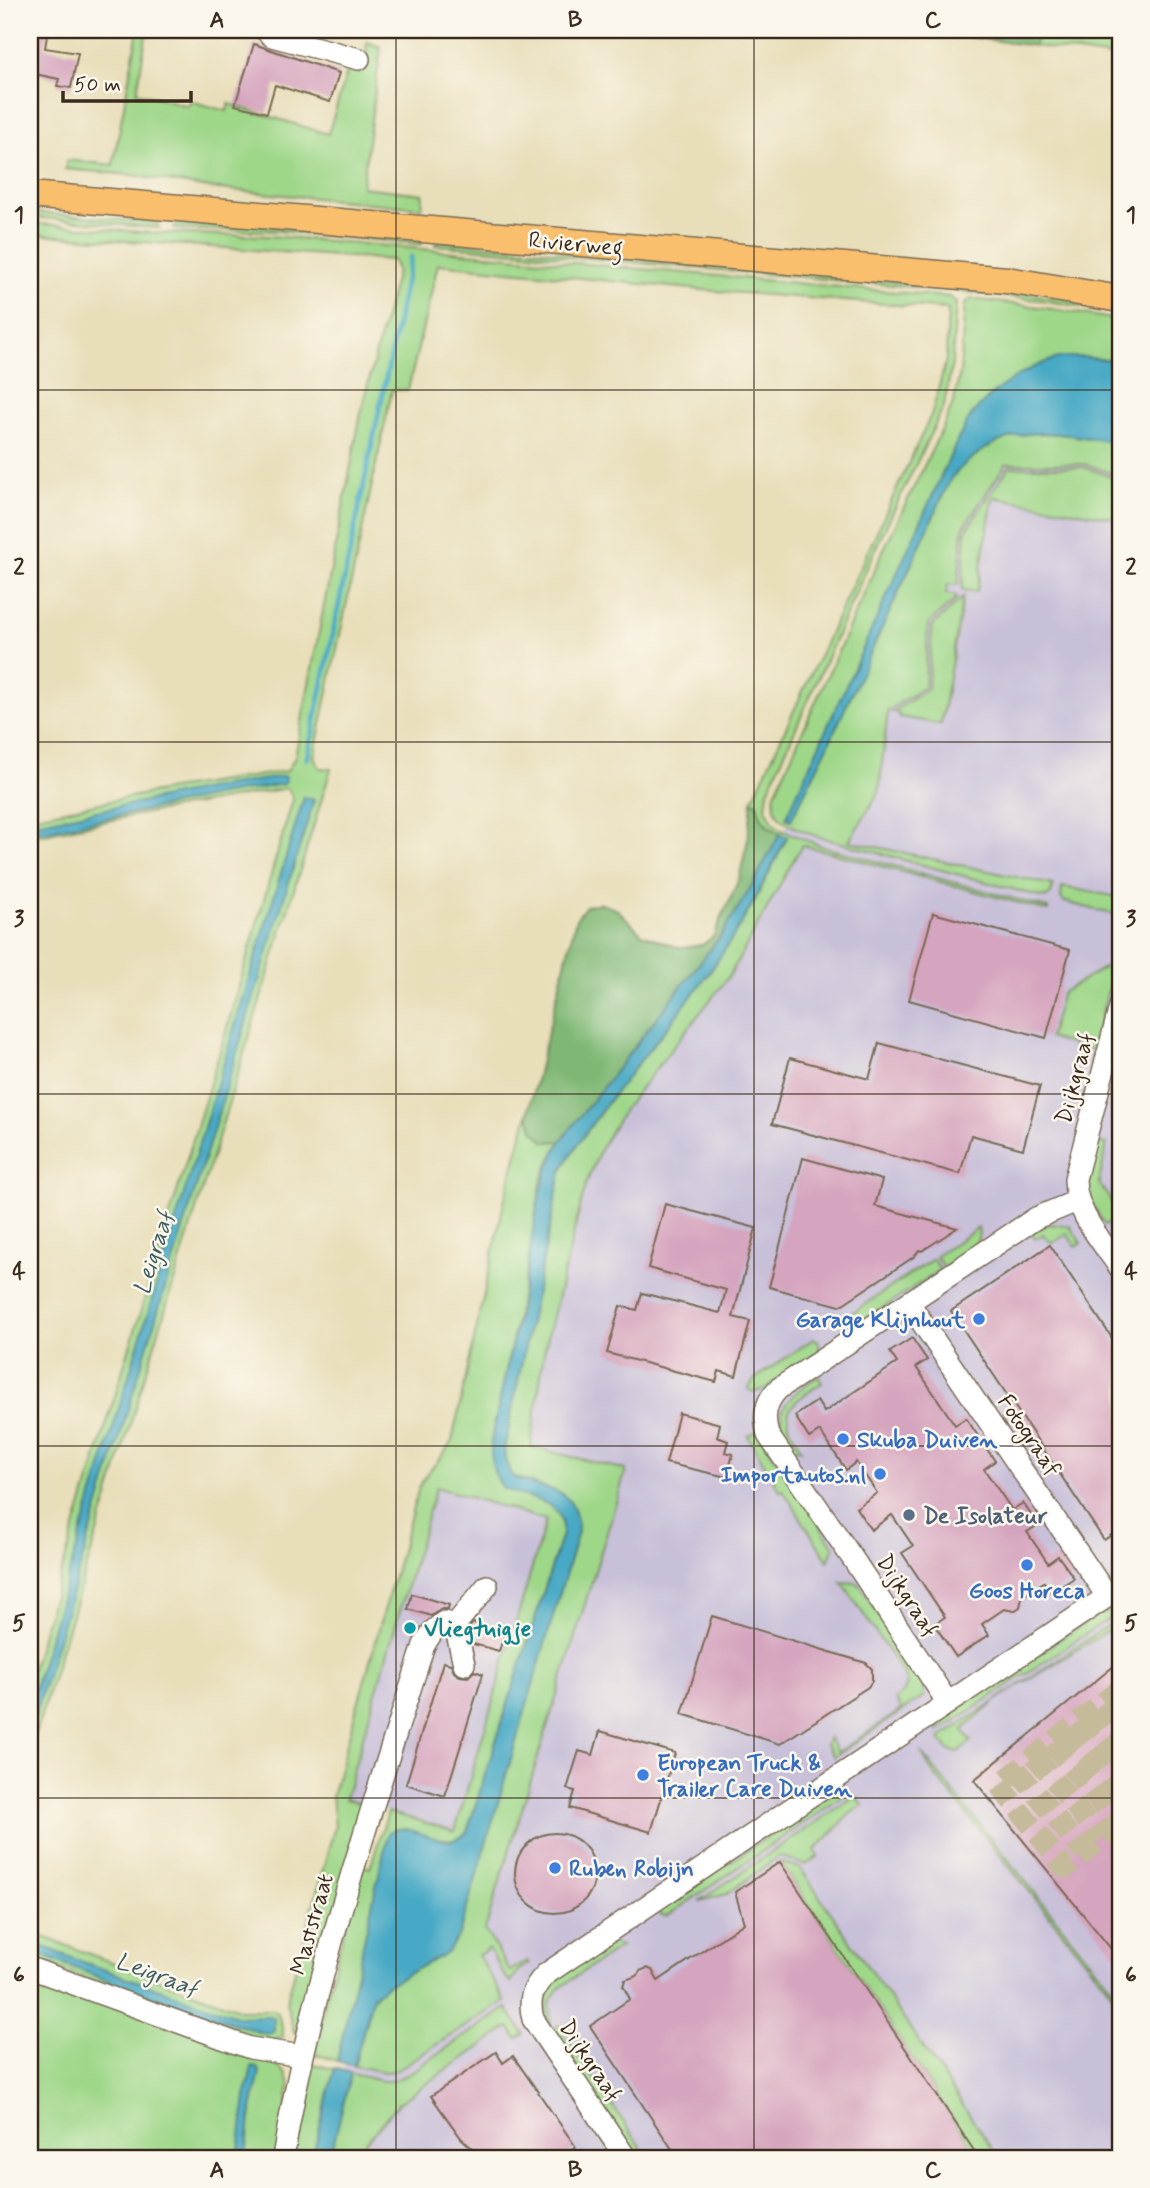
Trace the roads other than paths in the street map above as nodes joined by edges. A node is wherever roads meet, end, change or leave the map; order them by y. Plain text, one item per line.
1 (265, 30) edge
2 (359, 59) dead end
3 (30, 195) edge
4 (1120, 299) edge
5 (1120, 1007) edge
6 (1077, 1201) junction
7 (1120, 1268) edge
8 (909, 1303) junction
9 (488, 1586) dead end
10 (1114, 1592) edge
11 (455, 1625) junction
12 (464, 1664) dead end
13 (948, 1703) junction
14 (30, 1968) edge
15 (302, 2056) junction
16 (283, 2158) edge
17 (626, 2158) edge

1 - 2 street
3 - 4 main road, Rivierweg
5 - 6 street, Dijkgraaf
6 - 7 street
6 - 8 street, Dijkgraaf
8 - 10 street, Fotograaf
8 - 13 street, Dijkgraaf
9 - 11 street
10 - 13 street, Fotograaf
11 - 12 street
11 - 15 street, Maststraat
13 - 17 street, Dijkgraaf
14 - 15 street
15 - 16 street, Maststraat

